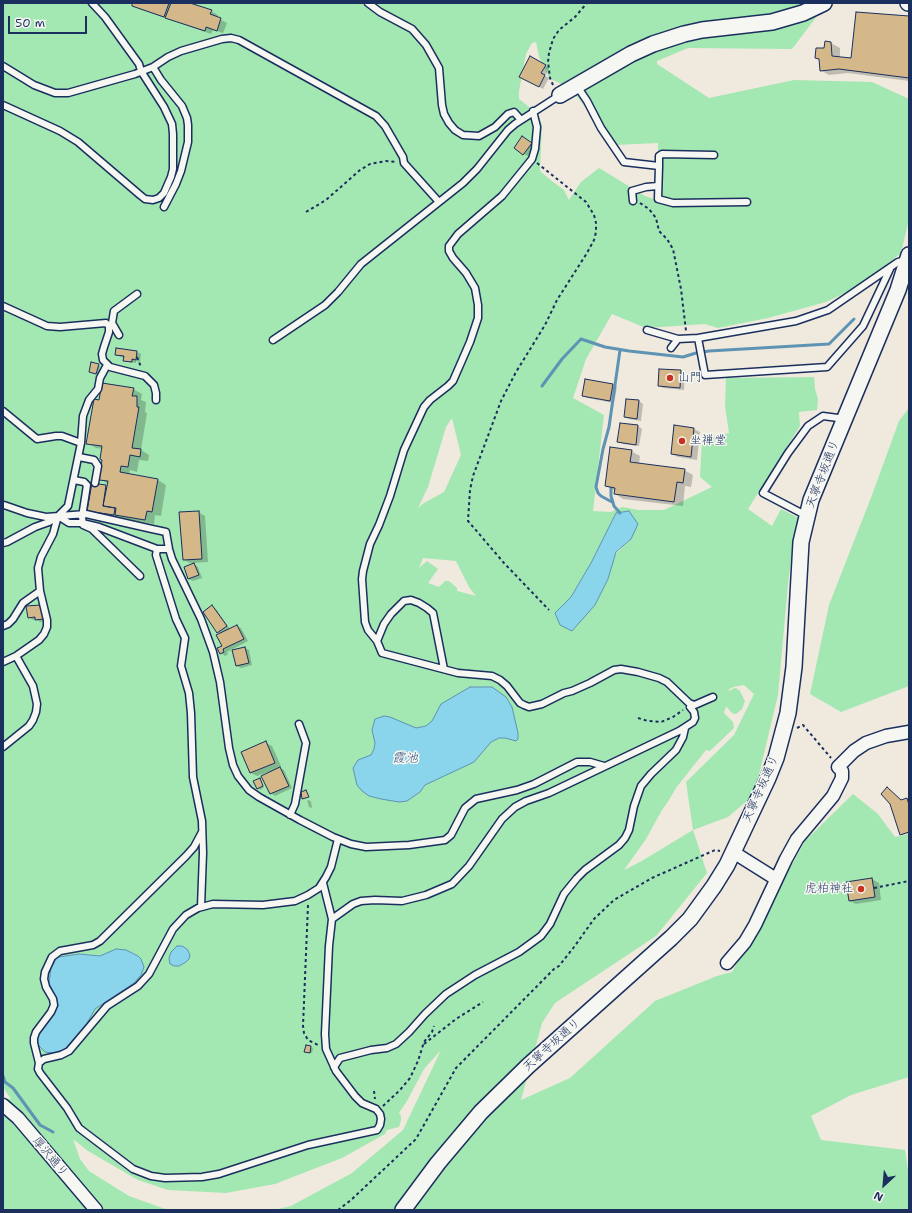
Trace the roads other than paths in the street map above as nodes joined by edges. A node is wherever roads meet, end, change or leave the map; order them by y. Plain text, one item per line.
1 (92, 3) edge
2 (368, 3) edge
3 (824, 3) edge
4 (3, 66) edge
5 (153, 67) junction
6 (141, 71) junction
7 (577, 85) junction
8 (560, 95) joint
9 (3, 105) edge
10 (533, 111) junction
11 (521, 120) junction
12 (714, 154) dead end
13 (659, 166) junction
14 (658, 186) junction
15 (633, 201) road end
16 (439, 202) junction
17 (747, 202) dead end
18 (164, 207) dead end
19 (908, 257) edge
20 (891, 267) junction
21 (906, 281) edge
22 (137, 294) dead end
23 (3, 306) edge
24 (112, 317) junction
25 (106, 323) junction
26 (647, 330) dead end
27 (118, 335) dead end
28 (698, 338) junction
29 (678, 339) junction
30 (273, 340) dead end
31 (671, 348) dead end
32 (107, 366) junction
33 (156, 400) dead end
34 (3, 412) edge
35 (844, 421) junction
36 (81, 442) junction
37 (79, 457) junction
38 (74, 480) junction
39 (95, 484) dead end
40 (4, 505) dead end
41 (82, 514) junction
42 (58, 516) junction
43 (807, 516) junction
44 (82, 523) junction
45 (4, 544) edge
46 (157, 549) junction
47 (168, 549) junction
48 (140, 576) dead end
49 (40, 591) junction
50 (3, 626) edge
51 (377, 641) junction
52 (16, 656) junction
53 (3, 662) edge
54 (444, 669) junction
55 (713, 697) dead end
56 (692, 706) junction
57 (299, 724) dead end
58 (685, 728) junction
59 (909, 732) edge
60 (3, 747) edge
61 (604, 766) junction
62 (290, 814) junction
63 (203, 830) junction
64 (338, 839) junction
65 (733, 852) junction
66 (776, 879) junction
67 (323, 883) junction
68 (201, 907) junction
69 (332, 919) junction
70 (727, 963) dead end
71 (39, 1063) junction
72 (334, 1067) junction
73 (3, 1105) edge
74 (96, 1210) edge
75 (403, 1210) edge

1 - 6 lane
2 - 11 lane
3 - 7 street
4 - 6 lane
5 - 6 lane
5 - 16 lane
5 - 18 lane
6 - 9 lane
7 - 8 street
7 - 13 lane
8 - 10 lane
10 - 11 lane
10 - 51 lane
11 - 16 lane
12 - 13 lane
13 - 14 lane
14 - 15 lane
14 - 17 lane
16 - 30 lane
19 - 20 lane
19 - 21 street, 天寧寺坂通り
20 - 28 lane
20 - 28 lane
21 - 35 street, 天寧寺坂通り
22 - 24 lane
23 - 25 lane
24 - 25 lane
24 - 27 lane
25 - 32 lane
26 - 29 lane
28 - 29 lane
29 - 31 lane
32 - 33 lane
32 - 36 lane
34 - 36 lane
35 - 43 street, 天寧寺坂通り
35 - 43 lane
36 - 37 lane
37 - 38 lane
37 - 39 lane
38 - 41 lane
38 - 42 lane
40 - 42 lane
41 - 42 lane
41 - 44 lane
41 - 47 lane
42 - 44 lane
42 - 45 lane
42 - 49 lane
43 - 65 street, 天寧寺坂通り
44 - 46 lane
44 - 48 lane
46 - 47 lane
46 - 63 lane
47 - 62 lane
49 - 50 lane
49 - 52 lane
51 - 54 lane
51 - 54 lane
52 - 53 lane
52 - 60 lane
54 - 56 lane
55 - 56 lane
56 - 58 lane
57 - 62 lane
58 - 61 lane
58 - 72 lane
59 - 66 street
61 - 64 lane
61 - 69 lane
62 - 64 lane
63 - 68 lane
63 - 71 lane
64 - 67 lane
65 - 66 street
65 - 75 street, 天寧寺坂通り
66 - 70 street
67 - 68 lane
67 - 69 lane
68 - 71 lane
69 - 72 lane
71 - 72 lane
73 - 74 street, 厚沢通り

